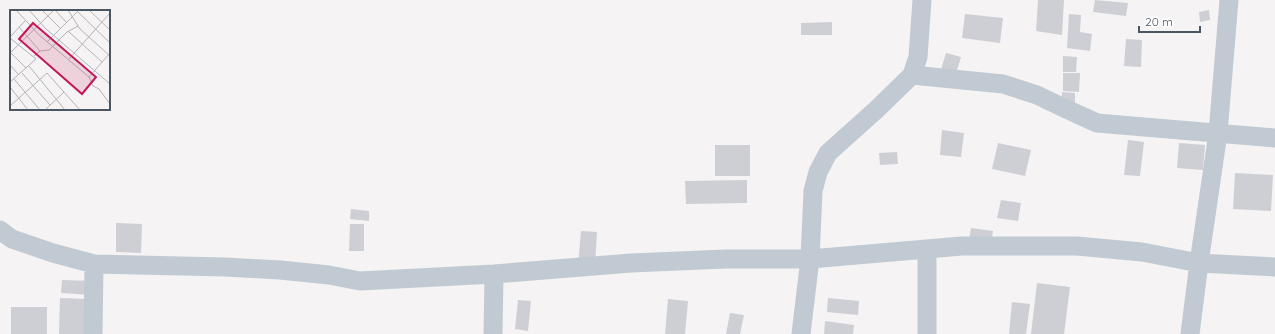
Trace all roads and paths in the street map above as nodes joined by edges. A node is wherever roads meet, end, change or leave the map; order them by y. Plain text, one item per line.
1 (922, 0) edge
2 (1229, 0) edge
3 (912, 75) junction
4 (1218, 134) junction
5 (1275, 138) edge
6 (0, 230) edge
7 (927, 250) junction
8 (810, 259) junction
9 (1199, 263) junction
10 (94, 264) junction
11 (1275, 267) edge
12 (494, 274) junction
13 (93, 334) edge
14 (493, 334) edge
15 (801, 334) edge
16 (926, 334) edge
17 (1190, 334) edge

1 - 3 street
2 - 4 street
3 - 4 street
3 - 8 street
4 - 5 street
4 - 9 street
6 - 10 street
7 - 8 street
7 - 9 street
7 - 16 street
8 - 12 street
8 - 15 street
9 - 11 street
9 - 17 street
10 - 12 street
10 - 13 street
12 - 14 street

